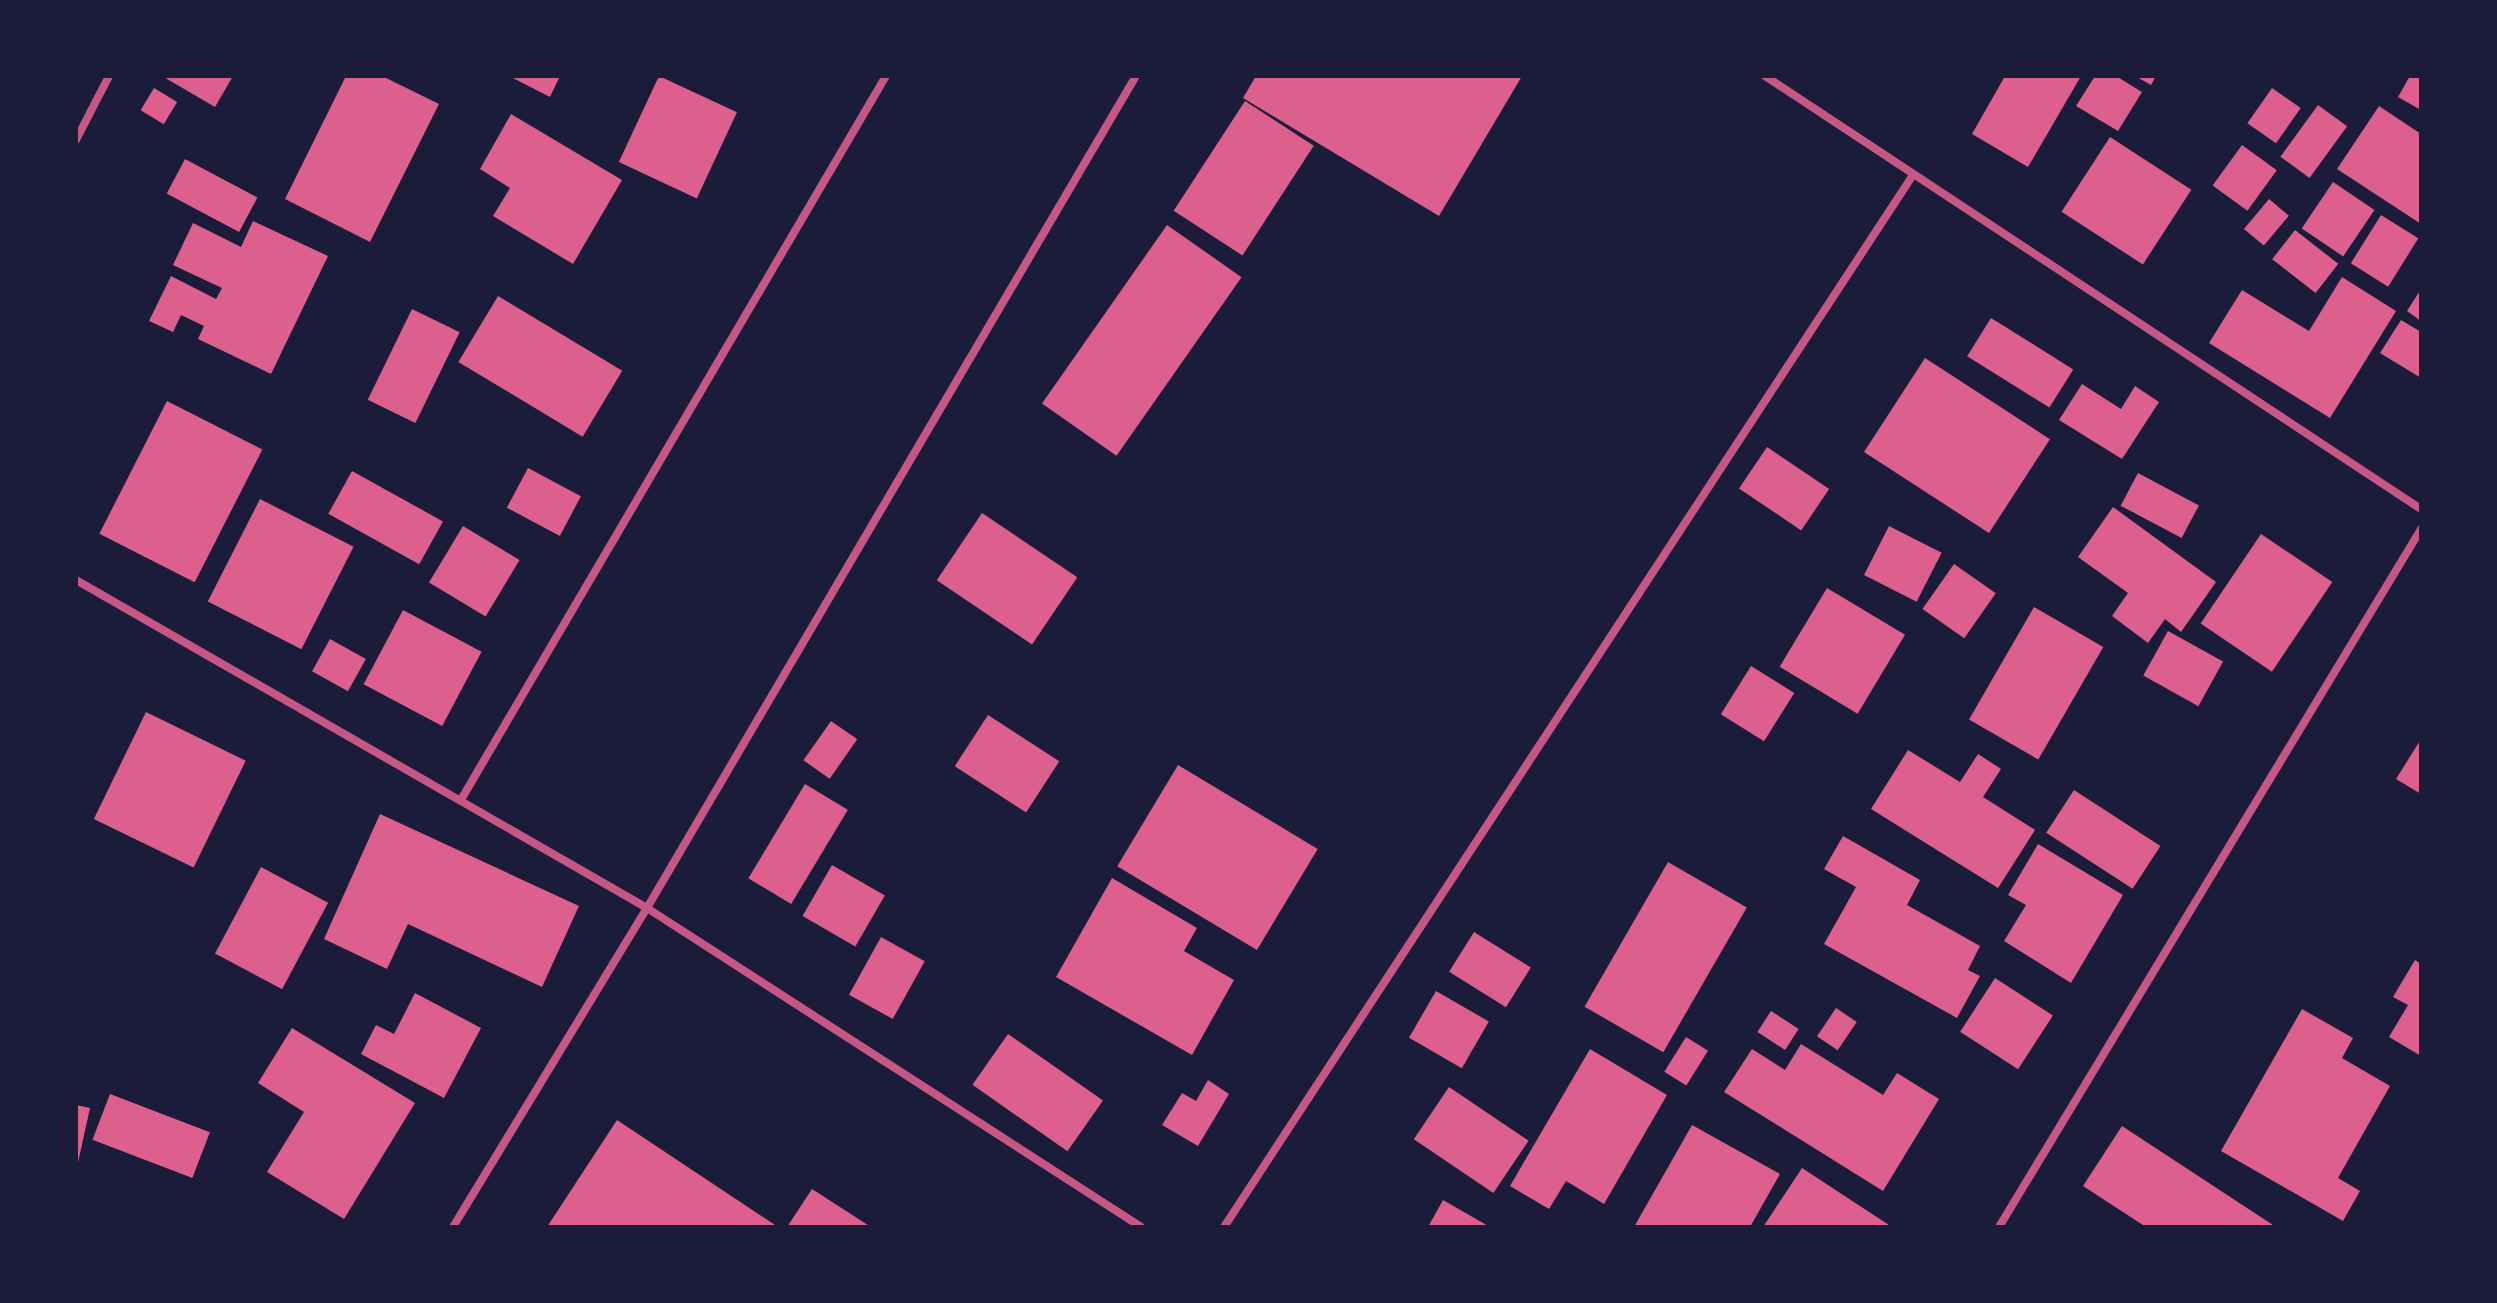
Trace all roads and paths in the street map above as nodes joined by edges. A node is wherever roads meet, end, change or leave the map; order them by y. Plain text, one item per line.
1 (109, 76) edge
2 (886, 76) edge
3 (1136, 76) edge
4 (1765, 76) edge
5 (76, 140) edge
6 (1913, 175) junction
7 (2421, 509) edge
8 (2421, 529) edge
9 (76, 580) edge
10 (462, 798) junction
11 (647, 908) junction
12 (453, 1227) edge
13 (1141, 1227) edge
14 (1224, 1227) edge
15 (1999, 1227) edge

1 - 5 street
2 - 10 street
3 - 11 street
4 - 6 street
6 - 7 street
6 - 14 street
8 - 15 street
9 - 10 street
10 - 11 street
11 - 12 street
11 - 13 street

